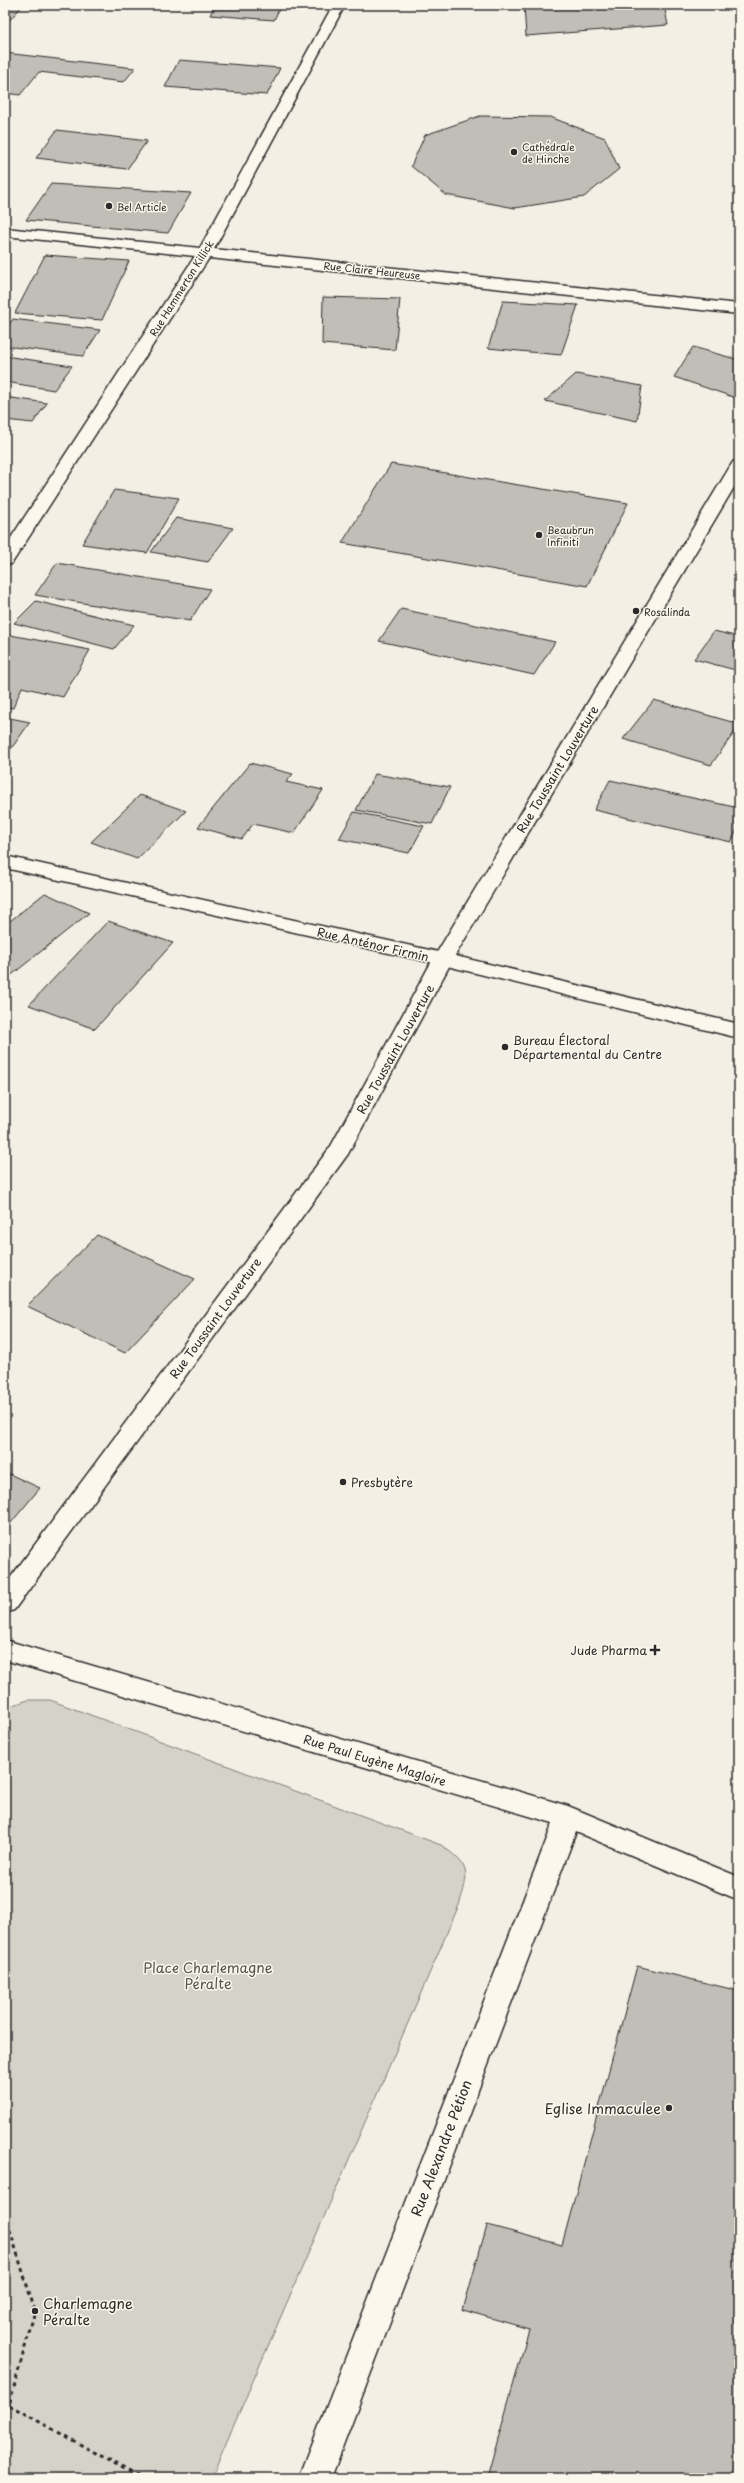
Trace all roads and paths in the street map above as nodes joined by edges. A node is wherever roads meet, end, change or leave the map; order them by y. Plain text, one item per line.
1 (339, 5) edge
2 (5, 232) edge
3 (205, 252) junction
4 (739, 309) edge
5 (739, 465) edge
6 (5, 560) edge
7 (5, 862) edge
8 (443, 960) junction
9 (739, 1031) edge
10 (5, 1603) edge
11 (5, 1650) edge
12 (568, 1817) junction
13 (739, 1889) edge
14 (5, 2224) edge
15 (10, 2404) junction
16 (5, 2410) edge
17 (141, 2478) edge
18 (315, 2478) edge

1 - 3 street, Rue Hammerton Killick
2 - 3 street, Rue Claire Heureuse
3 - 4 street, Rue Claire Heureuse
3 - 6 street, Rue Hammerton Killick
5 - 8 street, Rue Toussaint Louverture
7 - 8 street, Rue Anténor Firmin
8 - 9 street, Rue Anténor Firmin
8 - 10 street, Rue Toussaint Louverture
11 - 12 street, Rue Paul Eugène Magloire
12 - 13 street, Rue Paul Eugène Magloire
12 - 18 street, Rue Alexandre Pétion
14 - 15 path
15 - 16 path
15 - 17 path

